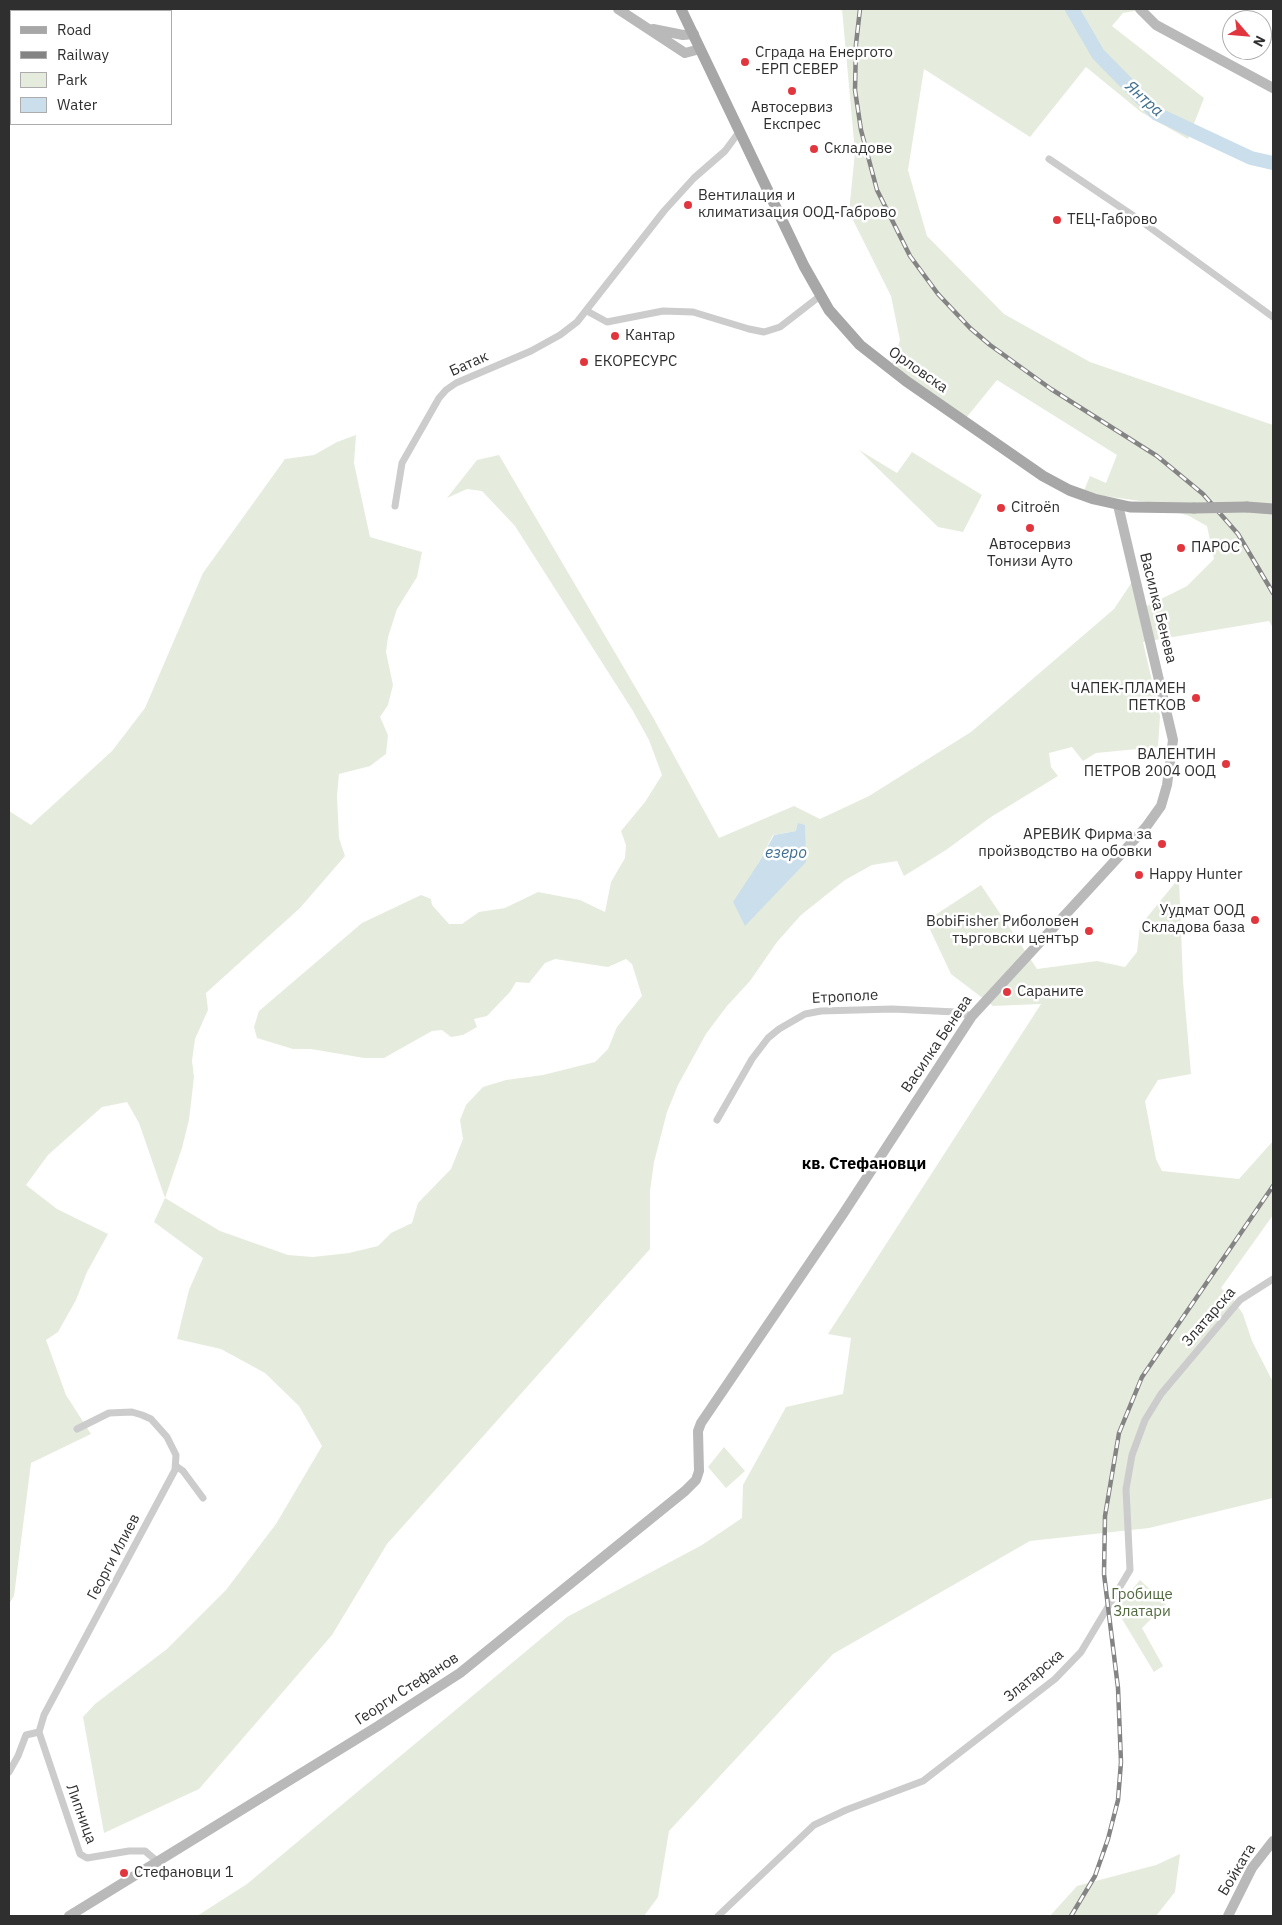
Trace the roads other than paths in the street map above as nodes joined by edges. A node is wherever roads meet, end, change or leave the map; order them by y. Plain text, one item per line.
1 (618, 9) edge
2 (681, 9) edge
3 (1140, 9) edge
4 (650, 28) junction
5 (694, 34) junction
6 (700, 49) junction
7 (1273, 88) edge
8 (739, 132) junction
9 (1048, 159) dead end
10 (820, 296) junction
11 (587, 311) junction
12 (1273, 317) edge
13 (1118, 504) junction
14 (395, 506) dead end
15 (1273, 509) edge
16 (972, 1016) junction
17 (717, 1120) dead end
18 (1273, 1279) edge
19 (77, 1430) dead end
20 (698, 1431) joint
21 (176, 1466) junction
22 (203, 1498) dead end
23 (39, 1732) junction
24 (9, 1772) edge
25 (1273, 1841) edge
26 (158, 1862) junction
27 (69, 1916) edge
28 (718, 1916) edge
29 (1228, 1916) edge

1 - 4 street
2 - 5 main road, Орловска
3 - 7 street
4 - 5 street
4 - 6 street
5 - 6 main road, Орловска
6 - 8 main road, Орловска
8 - 10 main road, Орловска
8 - 11 street, Батак
9 - 12 street
10 - 11 street
10 - 13 main road, Орловска
11 - 14 street, Батак
13 - 15 main road, Орловска, bridge
13 - 16 street, Василка Бенева
16 - 17 street, Етрополе
16 - 20 street, Василка Бенева
18 - 28 street, Златарска
19 - 21 street
20 - 26 street, Георги Стефанов
21 - 22 street
21 - 23 street, Георги Илиев
23 - 24 street
23 - 26 street, Липница
25 - 29 street, Бойката
26 - 27 street, Георги Стефанов

